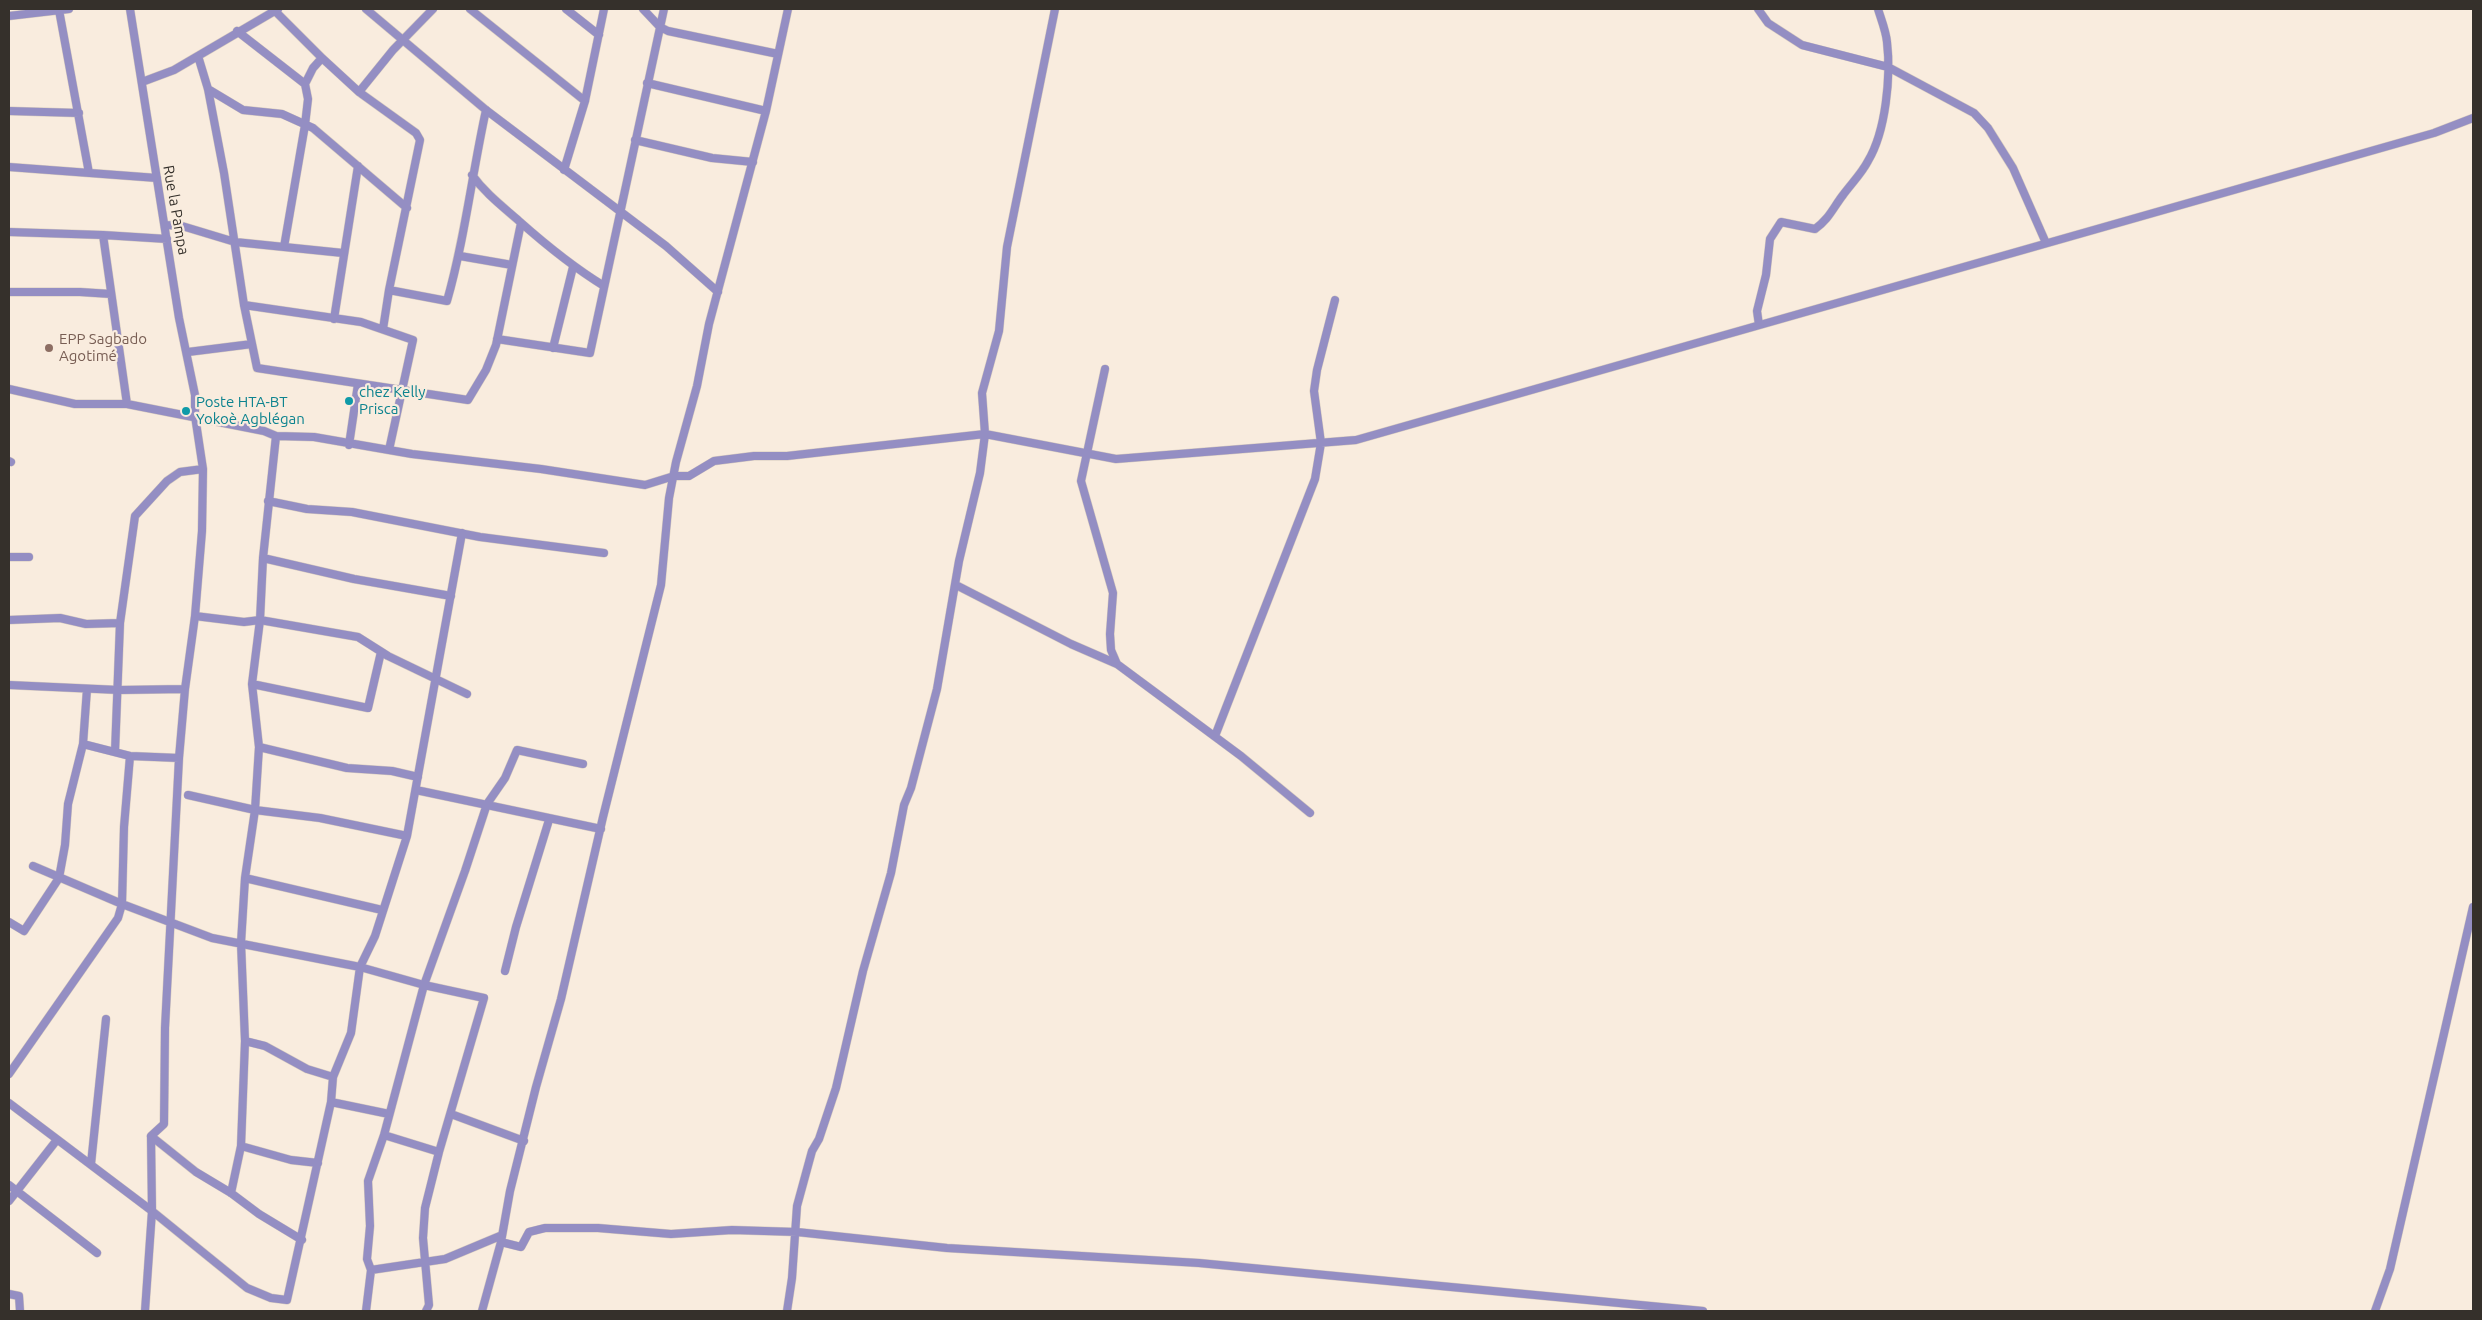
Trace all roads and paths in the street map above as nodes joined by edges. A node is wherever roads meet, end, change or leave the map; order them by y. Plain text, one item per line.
1 (69, 9) edge
2 (130, 9) edge
3 (366, 9) edge
4 (433, 9) edge
5 (470, 9) edge
6 (566, 9) edge
7 (604, 9) edge
8 (643, 9) edge
9 (664, 9) edge
10 (788, 9) edge
11 (1055, 9) edge
12 (1758, 9) edge
13 (1878, 9) edge
14 (59, 10) junction
15 (276, 10) edge
16 (30, 11) edge
17 (9, 16) edge
18 (660, 27) junction
19 (237, 31) junction
20 (599, 35) junction
21 (403, 40) junction
22 (778, 54) junction
23 (198, 56) junction
24 (322, 58) junction
25 (1888, 67) junction
26 (142, 82) junction
27 (647, 83) junction
28 (305, 84) junction
29 (208, 89) junction
30 (359, 92) junction
31 (585, 101) junction
32 (486, 110) junction
33 (9, 111) edge
34 (766, 111) junction
35 (79, 113) junction
36 (2473, 118) edge
37 (305, 125) junction
38 (635, 140) junction
39 (753, 162) junction
40 (358, 166) junction
41 (9, 168) edge
42 (564, 170) junction
43 (89, 173) junction
44 (472, 175) junction
45 (156, 178) junction
46 (407, 208) junction
47 (621, 213) junction
48 (521, 223) junction
49 (166, 225) junction
50 (9, 232) edge
51 (103, 235) junction
52 (168, 239) junction
53 (234, 242) junction
54 (2046, 243) junction
55 (284, 247) junction
56 (343, 253) junction
57 (460, 256) junction
58 (512, 265) junction
59 (572, 267) junction
60 (604, 286) junction
61 (388, 290) junction
62 (9, 292) edge
63 (718, 292) junction
64 (111, 294) junction
65 (1334, 300) dead end
66 (244, 305) junction
67 (334, 319) junction
68 (1760, 325) junction
69 (383, 329) junction
70 (497, 339) junction
71 (252, 344) junction
72 (553, 348) junction
73 (188, 352) junction
74 (1105, 369) dead end
75 (358, 384) junction
76 (9, 389) edge
77 (404, 391) junction
78 (127, 404) junction
79 (194, 416) junction
80 (985, 434) junction
81 (276, 436) junction
82 (1321, 443) junction
83 (349, 445) junction
84 (389, 450) junction
85 (1087, 452) junction
86 (203, 468) junction
87 (674, 476) junction
88 (268, 501) junction
89 (462, 533) junction
90 (604, 553) dead end
91 (9, 557) edge
92 (29, 557) dead end
93 (263, 558) junction
94 (956, 585) junction
95 (451, 596) junction
96 (195, 616) junction
97 (9, 620) edge
98 (260, 620) junction
99 (120, 623) junction
100 (381, 652) junction
101 (1117, 664) junction
102 (437, 679) junction
103 (252, 684) junction
104 (9, 685) edge
105 (87, 688) junction
106 (185, 689) junction
107 (118, 690) junction
108 (467, 694) dead end
109 (1215, 736) junction
110 (82, 744) junction
111 (258, 747) junction
112 (115, 752) junction
113 (130, 756) junction
114 (179, 758) junction
115 (583, 764) dead end
116 (418, 776) junction
117 (416, 790) junction
118 (188, 795) dead end
119 (487, 804) junction
120 (255, 810) junction
121 (1310, 813) dead end
122 (549, 820) junction
123 (601, 829) junction
124 (407, 836) junction
125 (33, 866) dead end
126 (60, 878) junction
127 (245, 878) junction
128 (122, 904) junction
129 (2473, 907) edge
130 (382, 910) junction
131 (9, 922) edge
132 (171, 924) junction
133 (240, 943) junction
134 (360, 967) junction
135 (505, 972) dead end
136 (424, 985) junction
137 (106, 1018) dead end
138 (245, 1041) junction
139 (9, 1074) edge
140 (333, 1077) junction
141 (331, 1102) junction
142 (9, 1103) edge
143 (389, 1114) junction
144 (451, 1114) junction
145 (384, 1135) junction
146 (151, 1136) junction
147 (56, 1141) junction
148 (524, 1141) junction
149 (241, 1146) junction
150 (439, 1152) junction
151 (318, 1163) junction
152 (91, 1164) junction
153 (9, 1185) edge
154 (19, 1191) junction
155 (231, 1193) junction
156 (9, 1201) edge
157 (152, 1210) junction
158 (797, 1232) junction
159 (501, 1239) junction
160 (302, 1240) junction
161 (97, 1253) dead end
162 (427, 1261) junction
163 (371, 1270) junction
164 (9, 1294) edge
165 (20, 1311) edge
166 (145, 1311) edge
167 (366, 1311) edge
168 (426, 1311) edge
169 (482, 1311) edge
170 (787, 1311) edge
171 (1703, 1311) edge
172 (2374, 1311) edge

1 - 14 street
2 - 26 street, Rue la Pampa
3 - 21 street
4 - 21 street
5 - 31 street
6 - 20 street
7 - 20 street
8 - 18 street
9 - 18 street
10 - 22 street
11 - 80 street
12 - 25 street
13 - 25 street
14 - 16 street
14 - 35 street
15 - 19 street
15 - 24 street
16 - 17 street
18 - 22 street
18 - 27 street
19 - 23 street
19 - 28 street
20 - 31 street
21 - 30 street
21 - 32 street
22 - 34 street
23 - 26 street
23 - 29 street
24 - 28 street
24 - 30 street
25 - 54 street
25 - 68 street
26 - 45 street, Rue la Pampa
27 - 34 street
27 - 38 street
28 - 37 street
29 - 37 street
29 - 53 street
30 - 46 street
31 - 42 street
32 - 42 street
32 - 44 street
33 - 35 street
34 - 39 street
35 - 43 street
36 - 54 street
37 - 40 street
37 - 55 street
38 - 39 street
38 - 47 street
39 - 63 street
40 - 46 street
40 - 56 street
41 - 43 street
42 - 47 street
43 - 45 street
44 - 48 street
44 - 57 street
45 - 49 street, Rue la Pampa
46 - 61 street
47 - 60 street
47 - 63 street
48 - 58 street
48 - 59 street
49 - 52 street, Rue la Pampa
49 - 53 street
50 - 51 street
51 - 52 street
51 - 64 street
52 - 73 street, Rue la Pampa
53 - 55 street
53 - 66 street
54 - 68 street
55 - 56 street
56 - 67 street
57 - 58 street
57 - 61 street
58 - 70 street
59 - 60 street
59 - 72 street
60 - 72 street
61 - 69 street
62 - 64 street
63 - 87 street
64 - 78 street
65 - 82 street
66 - 67 street
66 - 71 street
67 - 69 street
68 - 82 street
69 - 77 street
70 - 72 street
70 - 77 street
71 - 73 street
71 - 75 street
73 - 79 street, Rue la Pampa
74 - 85 street
75 - 77 street
75 - 83 street
76 - 78 street
77 - 84 street
78 - 79 street
79 - 81 street
79 - 86 street, Rue la Pampa
80 - 85 street
80 - 87 street
80 - 94 street
81 - 83 street
81 - 88 street
82 - 85 street
82 - 109 street
83 - 84 street
84 - 87 street
85 - 101 street
86 - 96 street, Rue la Pampa
86 - 99 street
87 - 123 street
88 - 89 street
88 - 93 street
89 - 90 street
89 - 95 street
91 - 92 street
93 - 95 street
93 - 98 street
94 - 101 street
94 - 158 street
95 - 102 street
96 - 98 street
96 - 106 street, Rue la Pampa
97 - 99 street
98 - 100 street
98 - 103 street
99 - 107 street
100 - 102 street
100 - 103 street
101 - 109 street
102 - 108 street
102 - 116 street
103 - 111 street
104 - 105 street
105 - 107 street
105 - 110 street
106 - 107 street
106 - 114 street, Rue la Pampa
107 - 112 street
109 - 121 street
110 - 112 street
110 - 126 street
111 - 116 street
111 - 120 street
112 - 113 street
113 - 114 street
113 - 128 street
114 - 132 street, Rue la Pampa
115 - 119 street
116 - 117 street
117 - 119 street
117 - 124 street
118 - 120 street
119 - 122 street
119 - 136 street
120 - 124 street
120 - 127 street
122 - 123 street
122 - 135 street
123 - 148 street
124 - 130 street
125 - 126 street
126 - 128 street
126 - 131 street
127 - 130 street
127 - 133 street
128 - 132 street
128 - 139 street
129 - 172 street
130 - 134 street
132 - 133 street
132 - 146 street, Rue la Pampa
133 - 134 street
133 - 138 street
134 - 136 street
134 - 140 street
136 - 143 street
136 - 144 street
137 - 152 street
138 - 140 street
138 - 149 street
140 - 141 street
141 - 143 street
141 - 151 street
142 - 147 street
143 - 145 street
144 - 148 street
144 - 150 street
145 - 150 street
145 - 163 street
146 - 155 street
146 - 157 street
147 - 152 street
147 - 154 street
148 - 159 street
149 - 151 street
149 - 155 street
150 - 162 street
151 - 160 street
152 - 157 street
153 - 154 street
154 - 156 street
154 - 161 street
155 - 160 street
157 - 160 street
157 - 166 street
158 - 159 street
158 - 170 street
158 - 171 street
159 - 162 street
159 - 169 street
162 - 163 street
162 - 168 street
163 - 167 street
164 - 165 street

